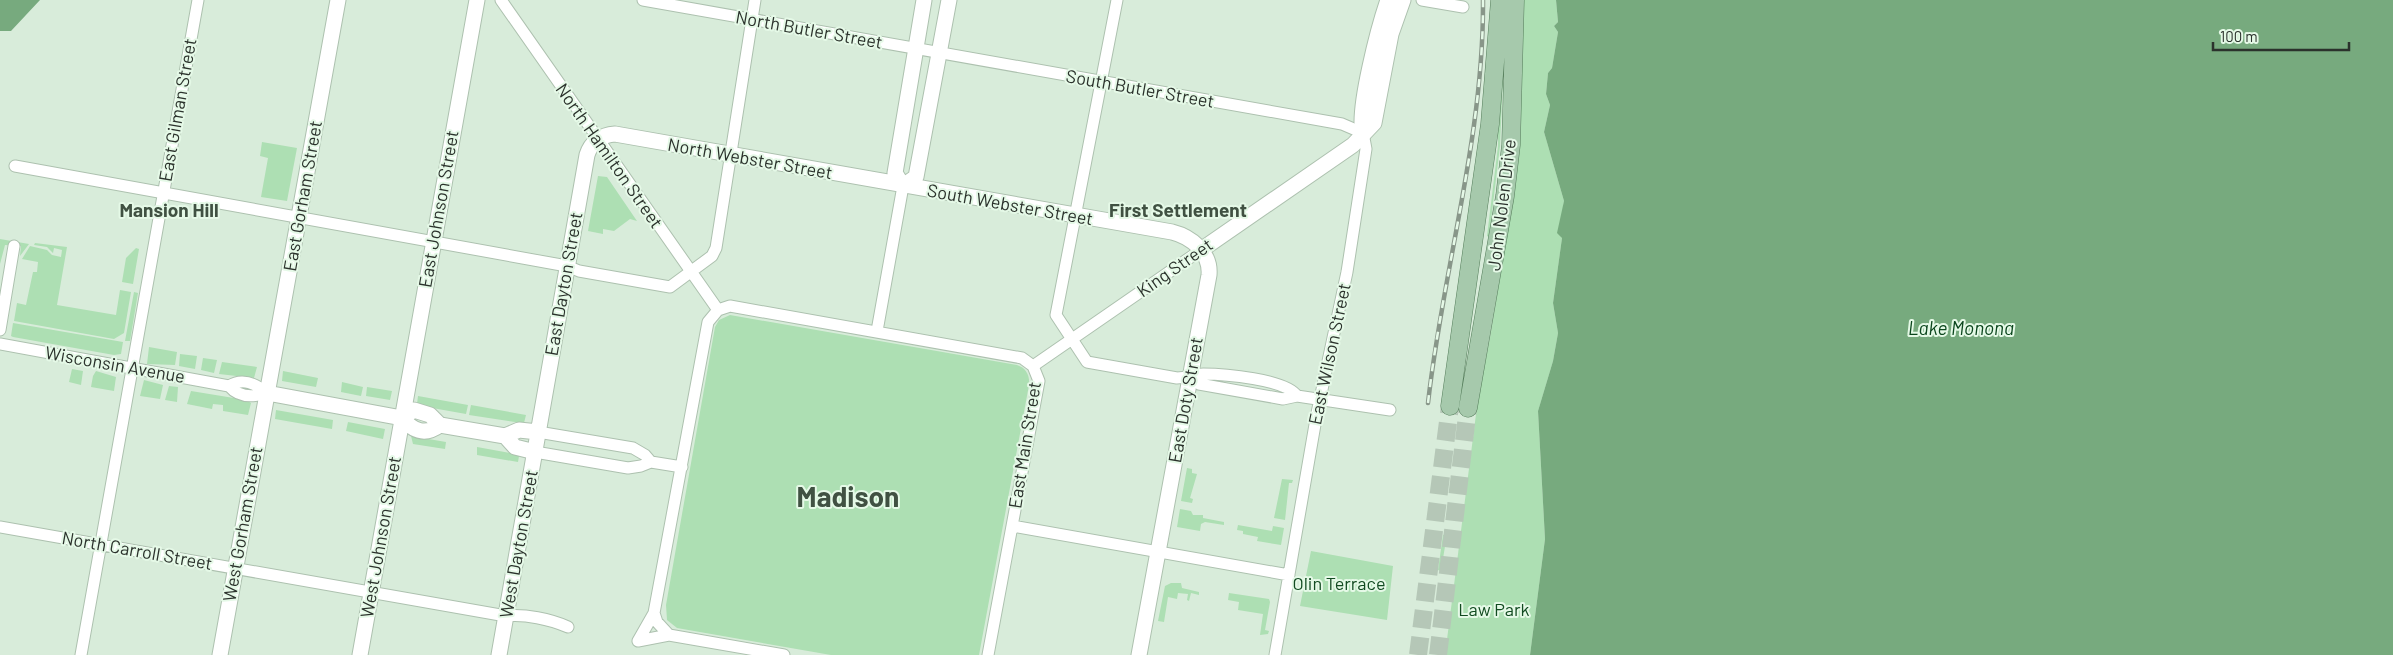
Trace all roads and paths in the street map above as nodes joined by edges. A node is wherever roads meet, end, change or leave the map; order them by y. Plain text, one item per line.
1 (198, 0) edge
2 (338, 0) edge
3 (477, 0) edge
4 (501, 0) edge
5 (643, 0) edge
6 (755, 0) edge
7 (924, 0) edge
8 (949, 0) edge
9 (1116, 0) edge
10 (1388, 0) edge
11 (1403, 0) edge
12 (1422, 0) edge
13 (1500, 0) edge
14 (1516, 0) edge
15 (1463, 7) dead end
16 (751, 20) junction
17 (915, 50) junction
18 (940, 53) junction
19 (1101, 83) junction
20 (1363, 133) junction
21 (597, 139) junction
22 (731, 155) junction
23 (14, 166) dead end
24 (903, 186) junction
25 (163, 194) junction
26 (1074, 216) junction
27 (299, 218) junction
28 (433, 242) junction
29 (14, 246) dead end
30 (1201, 250) junction
31 (567, 266) junction
32 (690, 272) junction
33 (718, 310) junction
34 (0, 330) edge
35 (876, 331) junction
36 (1071, 339) junction
37 (0, 344) edge
38 (1033, 366) junction
39 (132, 368) junction
40 (1190, 378) junction
41 (267, 393) junction
42 (1320, 399) junction
43 (1450, 406) tunnel mouth
44 (1468, 408) tunnel mouth
45 (1390, 410) dead end
46 (402, 418) junction
47 (538, 432) junction
48 (505, 436) junction
49 (535, 452) junction
50 (651, 462) junction
51 (682, 466) junction
52 (1012, 526) junction
53 (0, 527) edge
54 (100, 545) junction
55 (1157, 552) junction
56 (235, 569) junction
57 (1289, 575) junction
58 (371, 593) junction
59 (654, 613) junction
60 (506, 616) junction
61 (568, 627) dead end
62 (669, 635) junction
63 (80, 655) edge
64 (220, 655) edge
65 (360, 655) edge
66 (500, 655) edge
67 (784, 655) edge
68 (988, 655) edge
69 (1139, 655) edge
70 (1275, 655) edge

1 - 25 street, East Gilman Street
2 - 27 street, East Gorham Street
3 - 28 street, East Johnson Street
4 - 21 street, North Hamilton Street
5 - 16 street, North Butler Street
6 - 16 street
7 - 17 street
8 - 18 street
9 - 19 street
10 - 20 street, East Wilson Street
11 - 20 street
12 - 15 street
13 - 43 main road, John Nolen Drive
14 - 44 main road, John Nolen Drive
16 - 17 street, North Butler Street
16 - 22 street
17 - 18 street, South Butler Street
17 - 24 street
18 - 19 street, South Butler Street
18 - 24 street
19 - 20 street, South Butler Street
19 - 26 street
20 - 30 street, King Street
20 - 42 street, East Wilson Street
21 - 22 street, North Webster Street
21 - 31 street, East Dayton Street
21 - 32 street, North Hamilton Street
22 - 24 street, North Webster Street
22 - 32 street
23 - 25 street
24 - 26 street, South Webster Street
24 - 35 street
25 - 27 street
25 - 39 street, East Gilman Street
26 - 30 street, South Webster Street
26 - 36 street
27 - 28 street
27 - 41 street, East Gorham Street
28 - 31 street
28 - 46 street, East Johnson Street
29 - 34 street
30 - 36 street, King Street
30 - 40 street, East Doty Street
31 - 32 street
31 - 47 street, East Dayton Street
32 - 33 street, North Hamilton Street
33 - 35 street
33 - 51 street
35 - 38 street
36 - 38 street, King Street
36 - 40 street
37 - 39 street, Wisconsin Avenue
38 - 52 street, East Main Street
39 - 41 street, Wisconsin Avenue
39 - 54 street, East Gilman Street
40 - 42 street
40 - 55 street, East Doty Street
41 - 46 street, Wisconsin Avenue
41 - 56 street, West Gorham Street
42 - 45 street
42 - 57 street, East Wilson Street
46 - 48 street, Wisconsin Avenue
46 - 58 street, West Johnson Street
47 - 48 street, Wisconsin Avenue
47 - 49 street, West Dayton Street
47 - 50 street, Wisconsin Avenue
48 - 49 street, Wisconsin Avenue
49 - 50 street, Wisconsin Avenue
49 - 60 street, West Dayton Street
50 - 51 street, Wisconsin Avenue
51 - 59 street
52 - 55 street
52 - 68 street, East Main Street
53 - 54 street, North Carroll Street
54 - 56 street, North Carroll Street
54 - 63 street, East Gilman Street
55 - 57 street
55 - 69 street, East Doty Street
56 - 58 street, North Carroll Street
56 - 64 street, West Gorham Street
57 - 70 street, East Wilson Street
58 - 60 street, North Carroll Street
58 - 65 street, West Johnson Street
59 - 62 street
59 - 62 street
60 - 61 street, North Carroll Street
60 - 66 street, West Dayton Street
62 - 67 street

